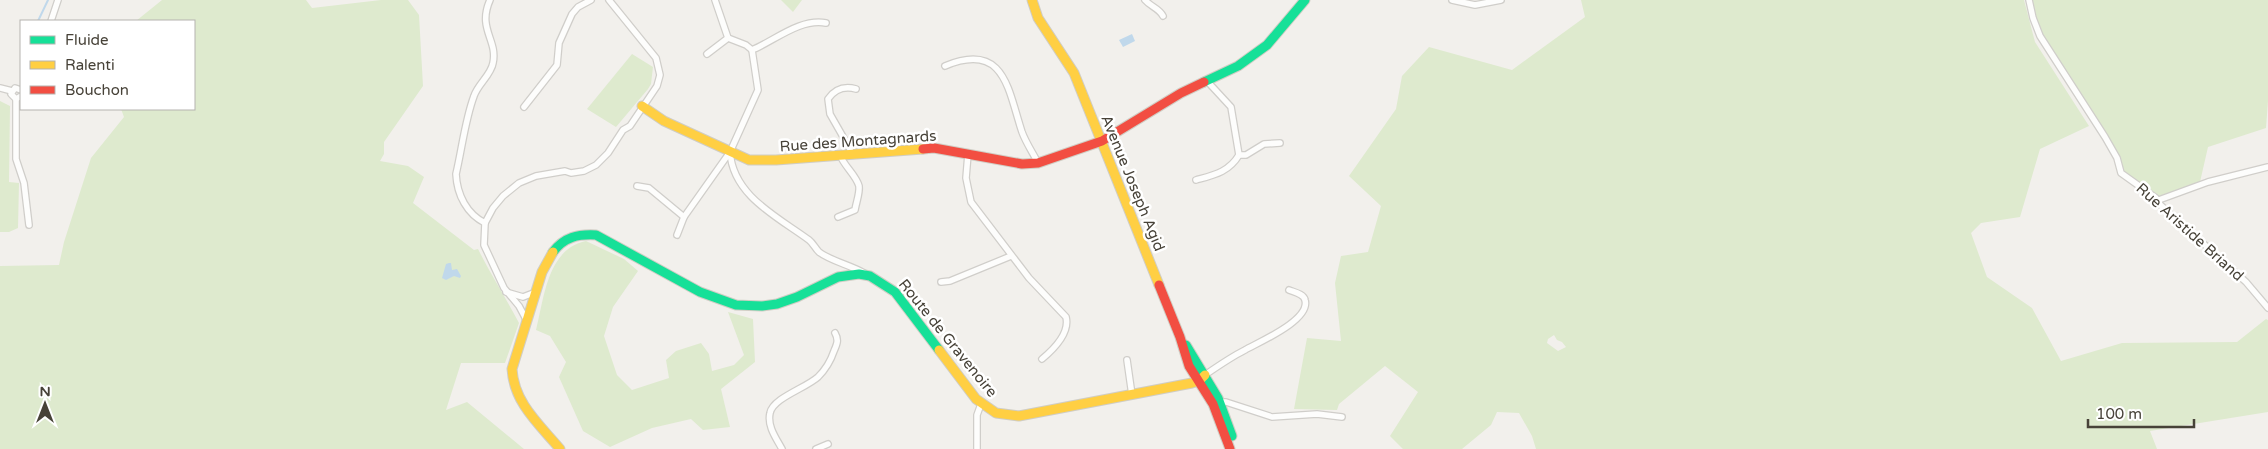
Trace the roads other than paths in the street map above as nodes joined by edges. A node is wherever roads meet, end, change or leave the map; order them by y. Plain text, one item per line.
1 (58, 0) edge
2 (490, 0) edge
3 (591, 0) edge
4 (609, 0) edge
5 (714, 0) edge
6 (1032, 0) edge
7 (1145, 0) edge
8 (1305, 0) edge
9 (1452, 0) edge
10 (1502, 0) edge
11 (2029, 0) edge
12 (1163, 16) dead end
13 (51, 20) edge
14 (826, 23) dead end
15 (728, 38) junction
16 (752, 50) junction
17 (707, 54) dead end
18 (945, 66) dead end
19 (1207, 81) junction
20 (0, 88) edge
21 (20, 88) edge
22 (856, 89) dead end
23 (12, 91) junction
24 (19, 97) edge
25 (642, 106) junction
26 (524, 107) dead end
27 (1102, 141) junction
28 (1280, 143) dead end
29 (730, 152) junction
30 (851, 154) junction
31 (968, 154) junction
32 (840, 155) junction
33 (1239, 155) junction
34 (1038, 163) junction
35 (2268, 167) edge
36 (1196, 180) dead end
37 (638, 186) dead end
38 (2156, 201) junction
39 (684, 217) junction
40 (838, 217) dead end
41 (485, 223) junction
42 (29, 225) dead end
43 (677, 235) dead end
44 (1011, 256) junction
45 (869, 276) junction
46 (941, 282) dead end
47 (1289, 290) dead end
48 (506, 292) junction
49 (536, 292) junction
50 (2268, 308) edge
51 (527, 321) junction
52 (835, 333) dead end
53 (1180, 338) junction
54 (1042, 359) dead end
55 (1127, 360) dead end
56 (1195, 374) junction
57 (1180, 384) junction
58 (1132, 395) junction
59 (1216, 403) junction
60 (981, 404) junction
61 (1342, 416) dead end
62 (828, 444) dead end
63 (560, 449) edge
64 (782, 449) edge
65 (816, 449) edge
66 (977, 449) edge
67 (1230, 449) edge
68 (1236, 449) edge

1 - 13 street
2 - 41 street
3 - 26 street
4 - 25 street
5 - 15 street
6 - 27 street, Avenue Joseph Agid
7 - 12 street
8 - 19 street, Rue des Montagnards
9 - 10 street
11 - 38 street, Rue Aristide Briand
14 - 16 street
15 - 16 street
15 - 17 street
16 - 29 street
18 - 34 street
19 - 27 street, Rue des Montagnards
19 - 33 street
20 - 23 street
21 - 23 street
22 - 30 street
23 - 24 street
24 - 42 street
25 - 29 street, Rue des Montagnards
25 - 41 street
27 - 34 street, Rue des Montagnards
27 - 53 street, Avenue Joseph Agid
28 - 33 street
29 - 32 street, Rue des Montagnards
29 - 39 street
29 - 45 street
30 - 31 street, Rue des Montagnards
30 - 32 street, Rue des Montagnards
31 - 34 street, Rue des Montagnards
31 - 44 street
32 - 40 street
33 - 36 street
35 - 38 street
37 - 39 street
38 - 50 street, Rue Aristide Briand
39 - 43 street
41 - 48 street
44 - 46 street
44 - 54 street
45 - 49 street, Route de Gravenoire
45 - 60 street, Route de Gravenoire
47 - 56 street
48 - 49 street
48 - 51 street
49 - 51 street, Route de Gravenoire
51 - 63 street, Route de Gravenoire
52 - 64 street
53 - 56 street, Avenue Joseph Agid
53 - 56 street
55 - 58 street
56 - 57 street
56 - 57 street, Route de Gravenoire
56 - 59 street
57 - 58 street, Route de Gravenoire
58 - 60 street, Route de Gravenoire
59 - 61 street
59 - 67 street
59 - 68 street
60 - 66 street
62 - 65 street

